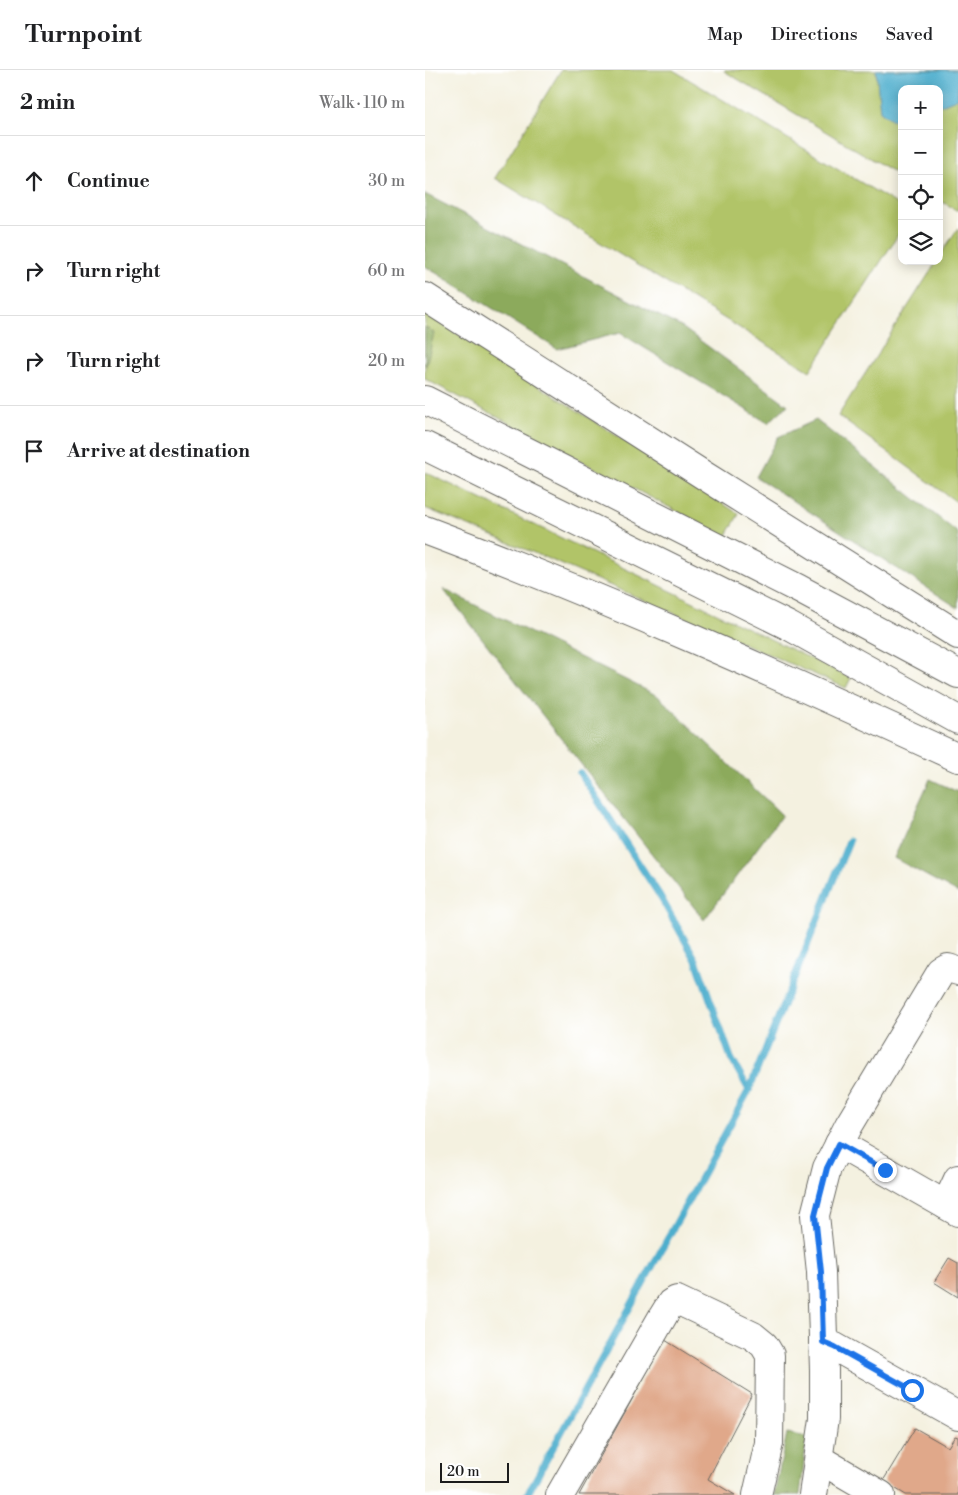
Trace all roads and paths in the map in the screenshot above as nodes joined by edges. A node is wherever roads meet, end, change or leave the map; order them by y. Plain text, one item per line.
1 (425, 297) edge
2 (425, 400) edge
3 (425, 446) edge
4 (425, 530) edge
5 (958, 635) edge
6 (958, 674) edge
7 (958, 720) edge
8 (958, 758) edge
9 (958, 971) edge
10 (839, 1144) junction
11 (958, 1179) edge
12 (952, 1208) edge
13 (823, 1342) junction
14 (958, 1416) edge
15 (819, 1459) junction
16 (560, 1495) edge
17 (757, 1495) edge
18 (813, 1495) edge
19 (881, 1495) edge

1 - 5 main road
2 - 6 main road
3 - 7 main road
4 - 8 main road
9 - 10 main road
10 - 12 main road
10 - 13 main road
11 - 12 main road
13 - 14 main road
13 - 15 main road
15 - 18 main road
15 - 19 main road
16 - 17 main road

